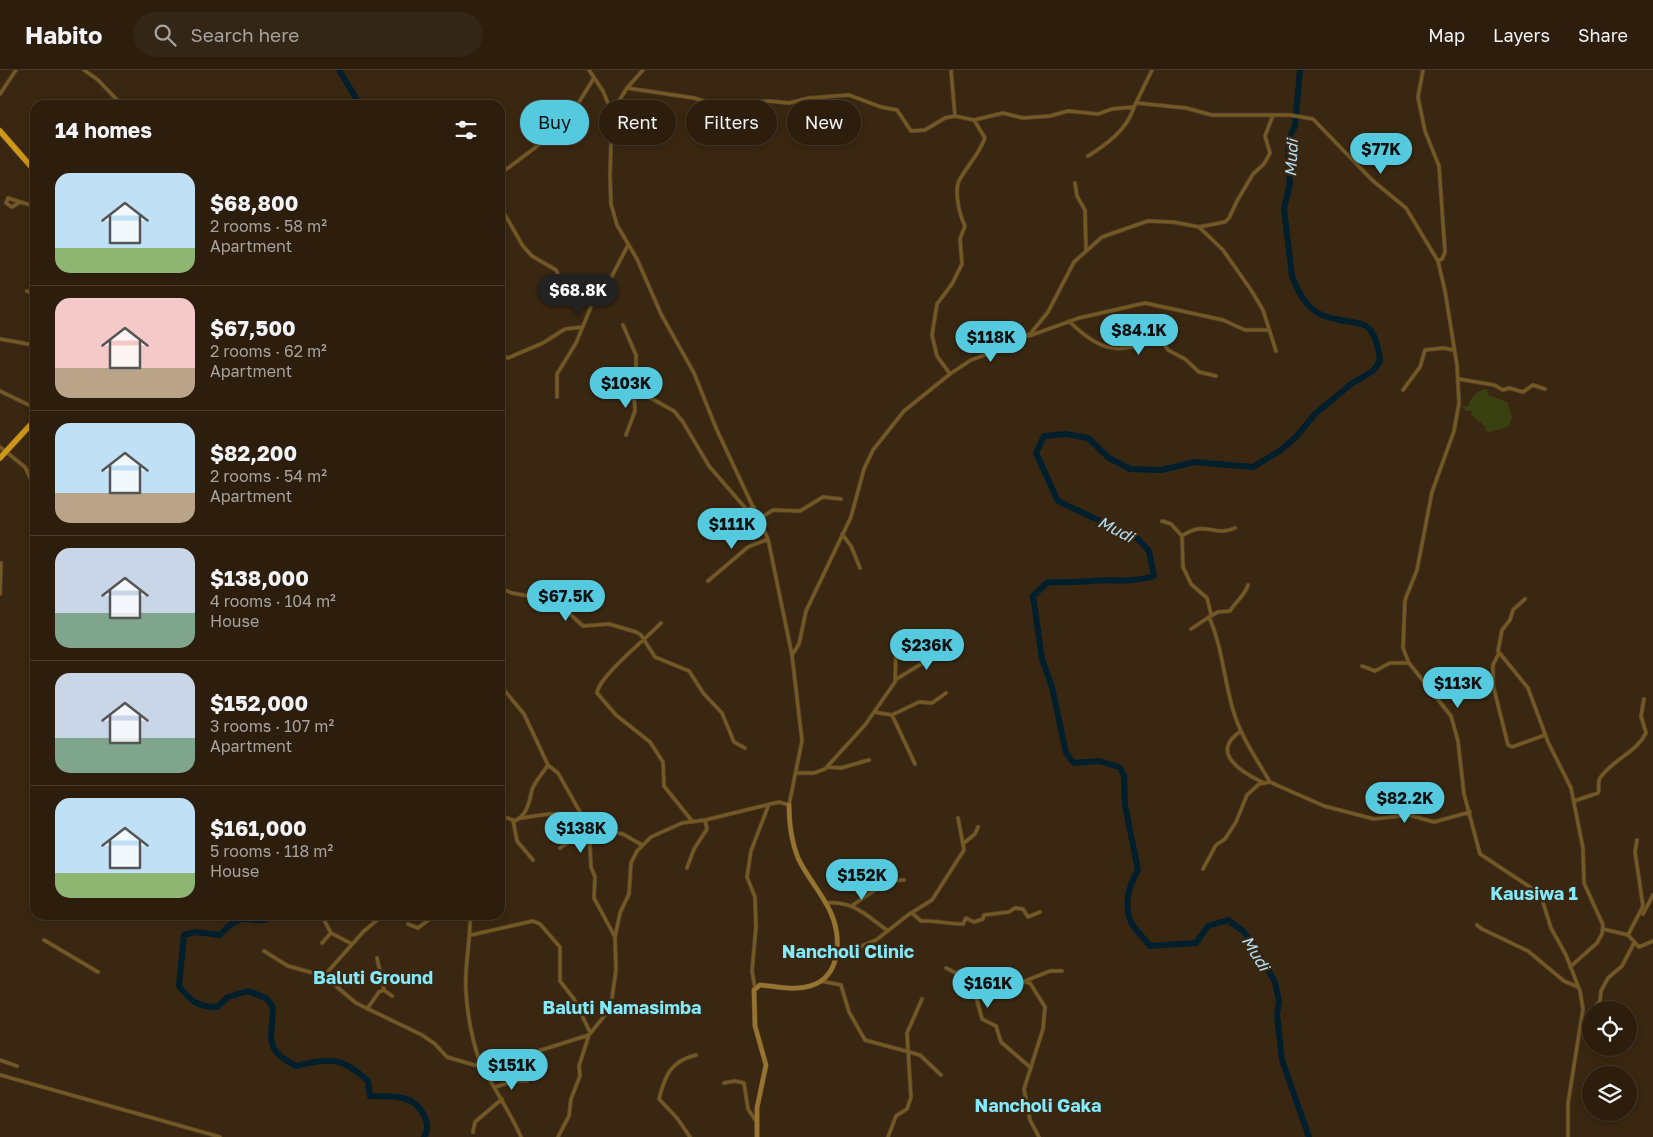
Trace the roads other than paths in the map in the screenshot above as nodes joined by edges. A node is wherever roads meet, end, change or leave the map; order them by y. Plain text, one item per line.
1 (16, 70) edge
2 (84, 70) edge
3 (588, 70) edge
4 (642, 70) edge
5 (951, 70) edge
6 (1152, 70) edge
7 (1423, 70) edge
8 (594, 78) junction
9 (627, 88) junction
10 (0, 94) edge
11 (117, 100) edge
12 (607, 100) edge
13 (620, 100) edge
14 (1137, 103) junction
15 (1134, 107) junction
16 (1274, 115) junction
17 (955, 116) junction
18 (974, 120) junction
19 (0, 131) edge
20 (611, 145) edge
21 (1088, 156) dead end
22 (30, 165) edge
23 (505, 170) edge
24 (1075, 183) dead end
25 (20, 202) dead end
26 (30, 205) edge
27 (505, 215) edge
28 (1199, 227) junction
29 (628, 245) junction
30 (1086, 250) junction
31 (1438, 262) junction
32 (564, 284) dead end
33 (27, 291) dead end
34 (30, 292) edge
35 (1070, 321) junction
36 (623, 325) dead end
37 (583, 328) junction
38 (1268, 330) junction
39 (1024, 338) junction
40 (0, 340) edge
41 (28, 344) dead end
42 (1454, 350) junction
43 (1276, 351) dead end
44 (505, 356) edge
45 (950, 374) junction
46 (1216, 376) dead end
47 (1459, 379) junction
48 (1545, 389) dead end
49 (636, 390) junction
50 (1403, 390) dead end
51 (0, 391) edge
52 (557, 397) dead end
53 (30, 406) edge
54 (29, 427) edge
55 (626, 435) dead end
56 (0, 447) edge
57 (5, 453) junction
58 (0, 458) edge
59 (30, 478) edge
60 (841, 499) dead end
61 (754, 507) junction
62 (748, 510) junction
63 (759, 519) junction
64 (1162, 521) dead end
65 (1235, 528) dead end
66 (842, 534) junction
67 (1182, 536) junction
68 (768, 539) junction
69 (0, 563) edge
70 (860, 568) dead end
71 (708, 581) dead end
72 (1248, 584) dead end
73 (505, 590) edge
74 (0, 594) edge
75 (1525, 599) dead end
76 (1210, 616) junction
77 (661, 623) dead end
78 (1192, 629) dead end
79 (910, 632) dead end
80 (644, 640) junction
81 (958, 652) dead end
82 (1499, 653) junction
83 (792, 655) junction
84 (1409, 663) junction
85 (1362, 666) dead end
86 (895, 680) junction
87 (505, 691) edge
88 (946, 693) dead end
89 (1644, 699) dead end
90 (874, 712) junction
91 (892, 716) junction
92 (1241, 731) junction
93 (1545, 735) junction
94 (745, 748) dead end
95 (868, 760) dead end
96 (915, 764) dead end
97 (548, 765) junction
98 (826, 767) junction
99 (796, 773) junction
100 (1262, 782) junction
101 (1270, 782) junction
102 (1574, 801) junction
103 (769, 804) junction
104 (789, 805) junction
105 (1470, 812) junction
106 (581, 814) junction
107 (505, 816) edge
108 (520, 818) junction
109 (958, 818) dead end
110 (513, 820) junction
111 (705, 820) junction
112 (692, 821) junction
113 (978, 827) dead end
114 (589, 828) junction
115 (1637, 840) dead end
116 (964, 844) junction
117 (642, 845) junction
118 (560, 848) dead end
119 (533, 860) dead end
120 (687, 868) dead end
121 (1203, 869) dead end
122 (904, 880) dead end
123 (1653, 895) edge
124 (825, 902) junction
125 (853, 906) junction
126 (912, 912) junction
127 (1040, 912) dead end
128 (1640, 915) junction
129 (324, 920) dead end
130 (378, 920) edge
131 (428, 920) edge
132 (470, 920) edge
133 (408, 924) dead end
134 (1478, 925) dead end
135 (1603, 929) junction
136 (888, 931) junction
137 (331, 933) junction
138 (471, 935) junction
139 (1628, 935) junction
140 (615, 937) junction
141 (44, 940) dead end
142 (1653, 942) edge
143 (322, 943) dead end
144 (352, 944) junction
145 (1634, 944) junction
146 (264, 951) dead end
147 (377, 958) dead end
148 (836, 958) junction
149 (1570, 967) junction
150 (946, 968) dead end
151 (1062, 971) dead end
152 (98, 972) dead end
153 (324, 976) junction
154 (1012, 979) dead end
155 (821, 981) junction
156 (1024, 981) junction
157 (1578, 987) junction
158 (755, 988) junction
159 (384, 990) junction
160 (392, 996) dead end
161 (922, 999) dead end
162 (1583, 1001) edge
163 (1600, 1001) edge
164 (367, 1009) junction
165 (1582, 1021) edge
166 (590, 1034) junction
167 (535, 1052) dead end
168 (910, 1053) junction
169 (696, 1055) dead end
170 (0, 1060) edge
171 (482, 1065) junction
172 (17, 1066) dead end
173 (1031, 1068) junction
174 (0, 1075) edge
175 (941, 1075) dead end
176 (527, 1081) dead end
177 (724, 1083) dead end
178 (495, 1087) junction
179 (502, 1099) junction
180 (756, 1122) junction
181 (473, 1132) dead end
182 (220, 1137) edge
183 (521, 1137) edge
184 (558, 1137) edge
185 (690, 1137) edge
186 (757, 1137) edge
187 (888, 1137) edge
188 (1039, 1137) edge
189 (1568, 1137) edge

1 - 10 street
2 - 11 street
3 - 8 street
4 - 9 street
5 - 17 street
6 - 14 street
7 - 31 street
8 - 12 street
8 - 23 street
9 - 13 street
9 - 17 street
14 - 15 street
14 - 16 street
15 - 18 street
15 - 21 street
16 - 28 street
16 - 31 street
17 - 18 street
18 - 45 street
19 - 22 highway
20 - 29 street
24 - 30 street
25 - 26 street
27 - 32 street
28 - 30 street
28 - 38 street
29 - 37 street
29 - 61 street
30 - 39 street
31 - 42 street
33 - 34 street
35 - 38 street
35 - 39 street
35 - 46 street
36 - 49 street
37 - 44 street
37 - 52 street
38 - 43 street
39 - 45 street
40 - 41 street
42 - 47 street
42 - 50 street
45 - 66 street
47 - 48 street
47 - 84 street
49 - 55 street
49 - 62 street
51 - 53 street
54 - 57 highway
56 - 57 street
57 - 58 highway
57 - 59 street
60 - 63 street
61 - 62 street
61 - 63 street
62 - 63 street
63 - 68 street
64 - 67 street
65 - 67 street
66 - 70 street
66 - 83 street
67 - 76 street
68 - 71 street
68 - 83 street
69 - 74 street
72 - 76 street
73 - 80 street
75 - 82 street
76 - 78 street
76 - 92 street
77 - 80 street
79 - 86 street
80 - 94 street
80 - 112 street
81 - 86 street
82 - 93 street
82 - 93 street
83 - 99 street
84 - 85 street
84 - 105 street
86 - 90 street
87 - 97 street
88 - 91 street
89 - 102 street
90 - 91 street
90 - 98 street
91 - 96 street
92 - 100 street
92 - 101 street
93 - 102 street
95 - 98 street
97 - 106 street
97 - 108 street
98 - 99 street
99 - 104 street
100 - 101 street
100 - 121 street
101 - 105 street
102 - 135 street
103 - 104 street
103 - 111 street
103 - 158 street
104 - 124 street
105 - 149 street
106 - 108 street
106 - 114 street
107 - 110 street
108 - 110 street
109 - 116 street
110 - 119 street
111 - 112 street
111 - 120 street
112 - 117 street
113 - 116 street
114 - 117 street
114 - 118 street
114 - 140 street
115 - 128 street
116 - 126 street
117 - 140 street
122 - 125 street
123 - 128 street
124 - 125 street
124 - 148 street
125 - 136 street
126 - 127 street
126 - 136 street
128 - 139 street
129 - 137 street
130 - 144 street
131 - 133 street
132 - 138 street
134 - 157 street
135 - 139 street
135 - 149 street
136 - 148 street
137 - 143 street
137 - 144 street
138 - 166 street
138 - 171 street
139 - 145 street
140 - 166 street
141 - 152 street
142 - 145 street
144 - 153 street
145 - 163 street
146 - 153 street
147 - 159 street
148 - 155 street
149 - 157 street
150 - 173 street
151 - 156 street
153 - 164 street
154 - 156 street
155 - 158 street
155 - 168 street
156 - 173 street
157 - 162 street
158 - 180 street
159 - 160 street
159 - 164 street
161 - 168 street
164 - 171 street
165 - 189 street
166 - 167 street
166 - 184 street
168 - 175 street
168 - 187 street
169 - 185 street
170 - 172 street
171 - 178 street
173 - 188 street
174 - 182 street
176 - 178 street
177 - 180 street
178 - 179 street
179 - 181 street
179 - 183 street
180 - 186 street

